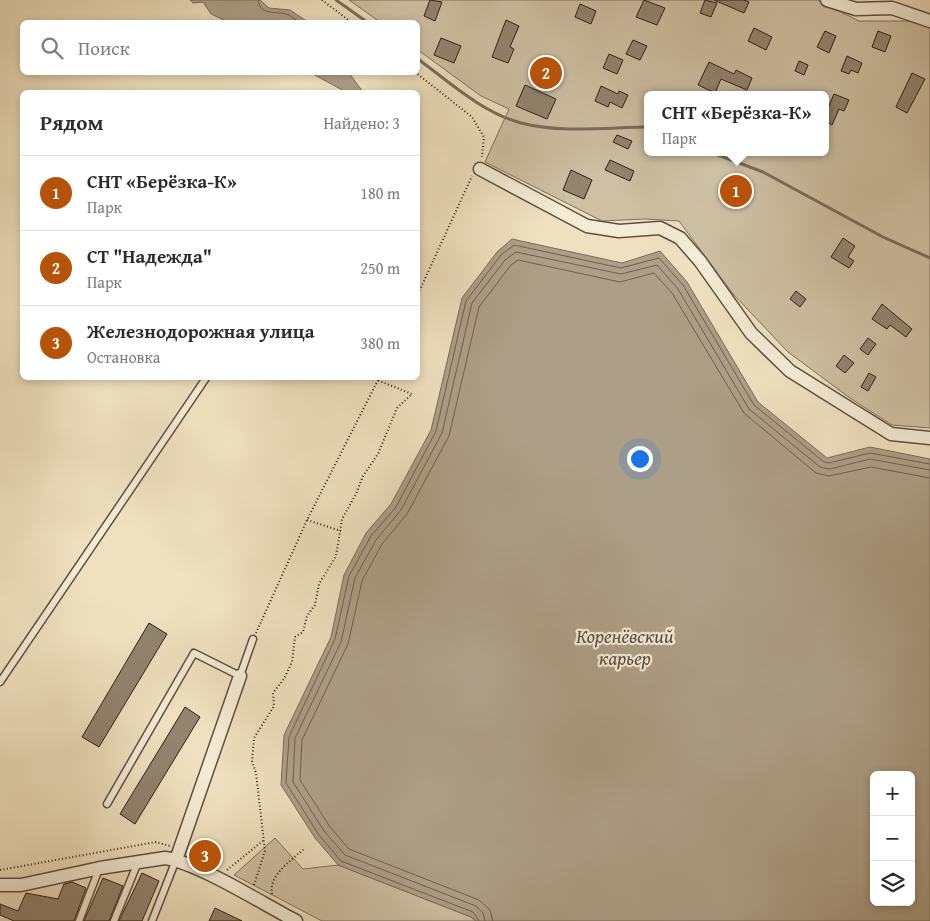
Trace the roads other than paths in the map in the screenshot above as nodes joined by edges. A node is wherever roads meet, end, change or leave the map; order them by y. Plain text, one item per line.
1 (827, 0) edge
2 (884, 4) edge
3 (930, 21) edge
4 (480, 169) road end
5 (205, 380) edge
6 (930, 438) edge
7 (253, 640) road end
8 (240, 676) junction
9 (0, 682) edge
10 (107, 804) dead end
11 (178, 854) junction
12 (139, 861) junction
13 (100, 868) junction
14 (0, 885) edge
15 (79, 921) edge
16 (114, 921) edge
17 (152, 921) edge
18 (296, 921) edge

1 - 2 street
2 - 3 street
4 - 6 street
5 - 9 lane
7 - 8 lane
8 - 10 lane
8 - 11 street
11 - 12 street
11 - 17 lane
11 - 18 street
12 - 13 street
12 - 16 lane
13 - 14 street
13 - 15 lane

